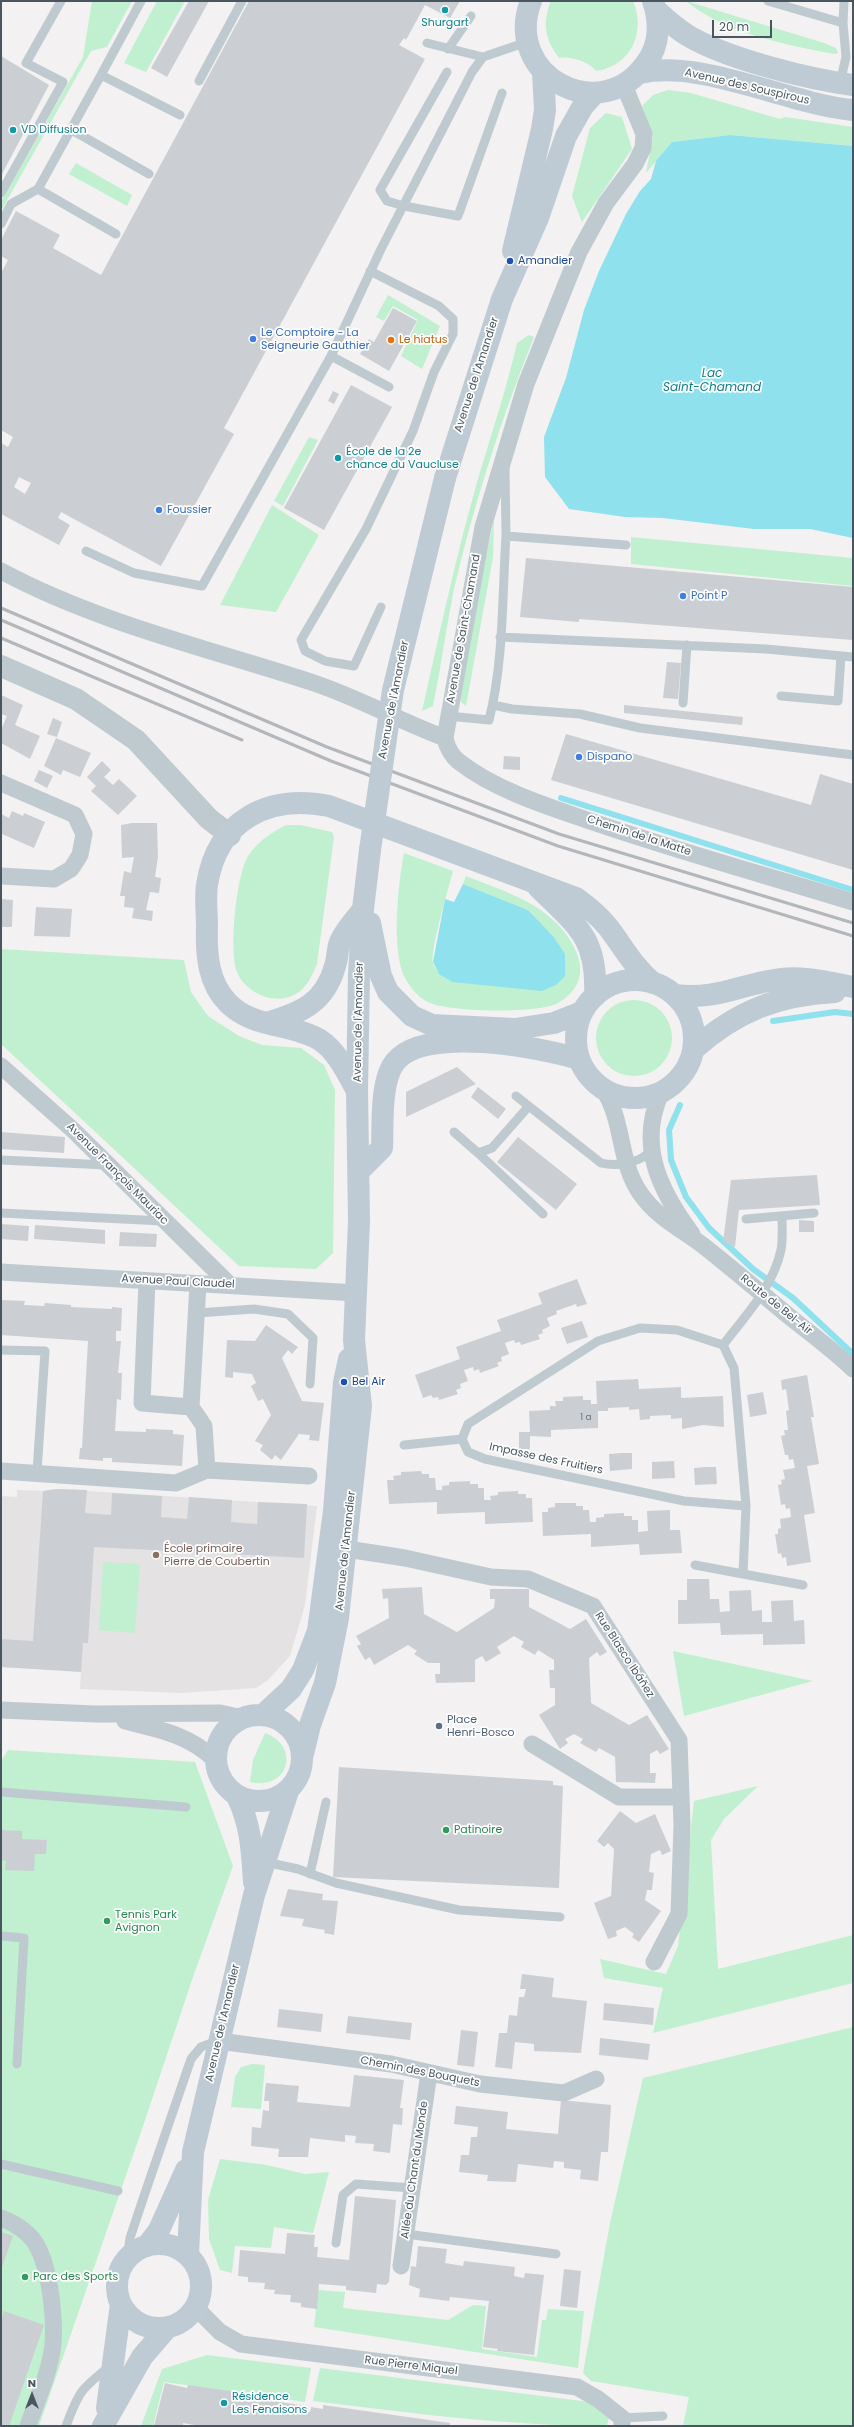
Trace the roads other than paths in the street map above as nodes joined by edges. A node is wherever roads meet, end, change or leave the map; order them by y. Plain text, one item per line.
1 (61, 1) edge
2 (141, 1) edge
3 (242, 1) edge
4 (768, 1) edge
5 (844, 1) edge
6 (526, 4) edge
7 (655, 6) edge
8 (471, 16) dead end
9 (843, 23) junction
10 (527, 42) junction
11 (427, 43) dead end
12 (849, 45) edge
13 (448, 49) junction
14 (483, 57) junction
15 (447, 72) dead end
16 (543, 72) junction
17 (101, 75) junction
18 (632, 79) junction
19 (199, 81) dead end
20 (846, 84) edge
21 (502, 93) dead end
22 (595, 93) junction
23 (853, 110) edge
24 (180, 115) dead end
25 (70, 129) junction
26 (149, 174) dead end
27 (38, 189) junction
28 (1, 193) edge
29 (404, 206) junction
30 (1, 224) edge
31 (116, 234) dead end
32 (370, 271) junction
33 (502, 299) junction
34 (330, 356) junction
35 (389, 387) dead end
36 (505, 453) junction
37 (506, 536) junction
38 (626, 545) dead end
39 (86, 551) dead end
40 (1, 571) edge
41 (381, 607) dead end
42 (500, 637) junction
43 (687, 645) junction
44 (841, 656) junction
45 (853, 657) edge
46 (1, 666) edge
47 (781, 696) dead end
48 (683, 703) dead end
49 (493, 705) junction
50 (448, 716) junction
51 (445, 738) junction
52 (853, 755) edge
53 (1, 783) edge
54 (230, 835) junction
55 (1, 876) edge
56 (533, 882) junction
57 (853, 902) edge
58 (363, 909) junction
59 (653, 983) junction
60 (853, 987) edge
61 (853, 991) edge
62 (675, 995) junction
63 (589, 1004) junction
64 (266, 1023) junction
65 (694, 1049) junction
66 (579, 1060) junction
67 (1, 1066) edge
68 (603, 1089) junction
69 (357, 1091) junction
70 (661, 1093) junction
71 (516, 1096) dead end
72 (528, 1107) junction
73 (454, 1132) dead end
74 (652, 1149) junction
75 (478, 1153) junction
76 (1, 1160) edge
77 (626, 1163) junction
78 (107, 1165) junction
79 (359, 1171) junction
80 (1, 1213) edge
81 (814, 1213) dead end
82 (543, 1214) dead end
83 (782, 1216) junction
84 (746, 1219) dead end
85 (165, 1221) junction
86 (698, 1242) junction
87 (1, 1272) edge
88 (147, 1281) junction
89 (198, 1284) junction
90 (230, 1285) junction
91 (356, 1292) junction
92 (762, 1294) junction
93 (197, 1313) junction
94 (723, 1345) junction
95 (1, 1350) edge
96 (853, 1369) edge
97 (310, 1384) dead end
98 (191, 1407) junction
99 (462, 1439) junction
100 (404, 1445) dead end
101 (207, 1470) junction
102 (1, 1471) edge
103 (37, 1472) junction
104 (309, 1476) dead end
105 (746, 1506) junction
106 (338, 1548) junction
107 (695, 1565) dead end
108 (744, 1574) junction
109 (803, 1585) dead end
110 (1, 1710) edge
111 (95, 1714) junction
112 (253, 1717) junction
113 (532, 1744) dead end
114 (302, 1758) junction
115 (215, 1760) junction
116 (288, 1790) junction
117 (1, 1792) edge
118 (237, 1796) junction
119 (681, 1797) junction
120 (326, 1802) dead end
121 (186, 1807) dead end
122 (265, 1862) junction
123 (310, 1874) junction
124 (254, 1895) junction
125 (560, 1917) dead end
126 (1, 1936) edge
127 (654, 1962) dead end
128 (219, 2041) junction
129 (17, 2064) dead end
130 (429, 2073) junction
131 (596, 2079) dead end
132 (193, 2152) junction
133 (1, 2164) edge
134 (412, 2188) junction
135 (118, 2191) dead end
136 (1, 2218) edge
137 (406, 2234) junction
138 (336, 2243) dead end
139 (147, 2246) junction
140 (188, 2254) junction
141 (556, 2254) dead end
142 (126, 2259) junction
143 (401, 2266) dead end
144 (120, 2304) junction
145 (196, 2308) junction
146 (166, 2329) junction
147 (113, 2364) junction
148 (663, 2416) dead end
149 (622, 2422) edge
150 (104, 2423) edge
151 (28, 2426) edge
152 (66, 2426) edge

1 - 28 lane
2 - 17 lane
3 - 19 lane
4 - 9 lane
5 - 9 lane
6 - 10 main road
7 - 18 main road
7 - 20 main road
8 - 13 lane
9 - 12 lane
10 - 14 lane
10 - 16 main road
11 - 13 lane
12 - 20 lane
13 - 14 lane
14 - 29 lane
15 - 29 lane
16 - 22 main road, Avenue des Souspirous
16 - 33 main road
17 - 24 lane
17 - 25 lane
18 - 22 main road, Avenue des Souspirous
18 - 23 main road, Avenue des Souspirous
18 - 36 street, Avenue de Saint-Chamand
21 - 29 lane
22 - 33 main road, Avenue de l'Amandier
25 - 26 lane
25 - 27 lane
27 - 30 lane
27 - 31 lane
29 - 32 lane
32 - 34 lane
32 - 41 lane
33 - 58 main road, Avenue de l'Amandier, bridge
34 - 35 lane
34 - 39 lane
36 - 37 lane
36 - 50 street, Avenue de Saint-Chamand
37 - 38 lane
37 - 42 lane
40 - 51 street
42 - 43 lane
42 - 49 lane
43 - 44 lane
43 - 48 lane
44 - 45 lane
44 - 47 lane
46 - 54 street
49 - 50 lane
49 - 52 lane
50 - 51 street, Avenue de Saint-Chamand
51 - 57 street, Chemin de la Matte
53 - 55 street
54 - 56 main road
54 - 64 main road
56 - 59 main road
56 - 63 main road
58 - 63 main road
58 - 64 main road
58 - 69 main road, Avenue de l'Amandier
59 - 62 main road
59 - 63 main road
60 - 62 main road
61 - 65 main road
62 - 65 main road
63 - 66 main road
64 - 69 main road
65 - 70 main road
66 - 68 main road
66 - 79 main road
67 - 78 street, Avenue François Mauriac
68 - 70 main road
68 - 77 street, Route de Bel-Air
69 - 79 main road, Avenue de l'Amandier
70 - 74 street, Route de Bel-Air
71 - 72 lane
72 - 75 lane
72 - 77 lane
73 - 75 lane
74 - 77 lane
74 - 86 street, Route de Bel-Air
75 - 82 lane
76 - 78 lane
77 - 86 street, Route de Bel-Air
78 - 85 street, Avenue François Mauriac
79 - 91 main road, Avenue de l'Amandier
80 - 85 lane
81 - 83 lane
83 - 84 lane
83 - 92 lane
85 - 90 street, Avenue François Mauriac
86 - 92 street, Route de Bel-Air
87 - 88 street, Avenue Paul Claudel
88 - 89 street, Avenue Paul Claudel
88 - 98 street
89 - 90 street, Avenue Paul Claudel
89 - 93 street
90 - 91 street, Avenue Paul Claudel
91 - 106 main road, Avenue de l'Amandier
92 - 94 lane
92 - 96 street, Route de Bel-Air
93 - 97 lane
93 - 98 street
94 - 99 lane
94 - 105 lane
95 - 103 lane
98 - 101 street
99 - 100 lane
99 - 105 lane, Impasse des Fruitiers
101 - 103 street
101 - 104 street
102 - 103 street
105 - 108 lane
106 - 112 main road, Avenue de l'Amandier
106 - 114 main road, Avenue de l'Amandier
106 - 119 street, Rue Blasco Ibáñez
107 - 108 lane
108 - 109 lane
110 - 111 street
111 - 112 street
111 - 115 street
112 - 114 main road
112 - 115 main road
113 - 119 street
114 - 116 main road
115 - 118 main road
116 - 118 main road
116 - 122 main road, Avenue de l'Amandier
117 - 121 lane
118 - 124 main road, Avenue de l'Amandier
119 - 127 street, Rue Blasco Ibáñez
120 - 123 lane
122 - 123 lane
122 - 124 main road, Avenue de l'Amandier
123 - 125 lane
124 - 128 main road, Avenue de l'Amandier
126 - 129 lane
128 - 130 street, Chemin des Bouquets
128 - 132 main road, Avenue de l'Amandier
128 - 142 lane
130 - 131 street, Chemin des Bouquets
130 - 134 street, Allée du Chant du Monde
132 - 139 main road, Avenue de l'Amandier
132 - 140 main road, Avenue de l'Amandier
133 - 135 lane
134 - 137 street, Allée du Chant du Monde
134 - 138 lane
136 - 151 street
137 - 141 lane
137 - 143 street, Allée du Chant du Monde
139 - 140 main road
139 - 142 main road
140 - 145 main road
142 - 144 main road
144 - 146 main road
144 - 147 main road
145 - 146 main road
145 - 149 street, Rue Pierre Miquel
146 - 150 main road
147 - 150 main road
147 - 152 lane
148 - 149 lane

